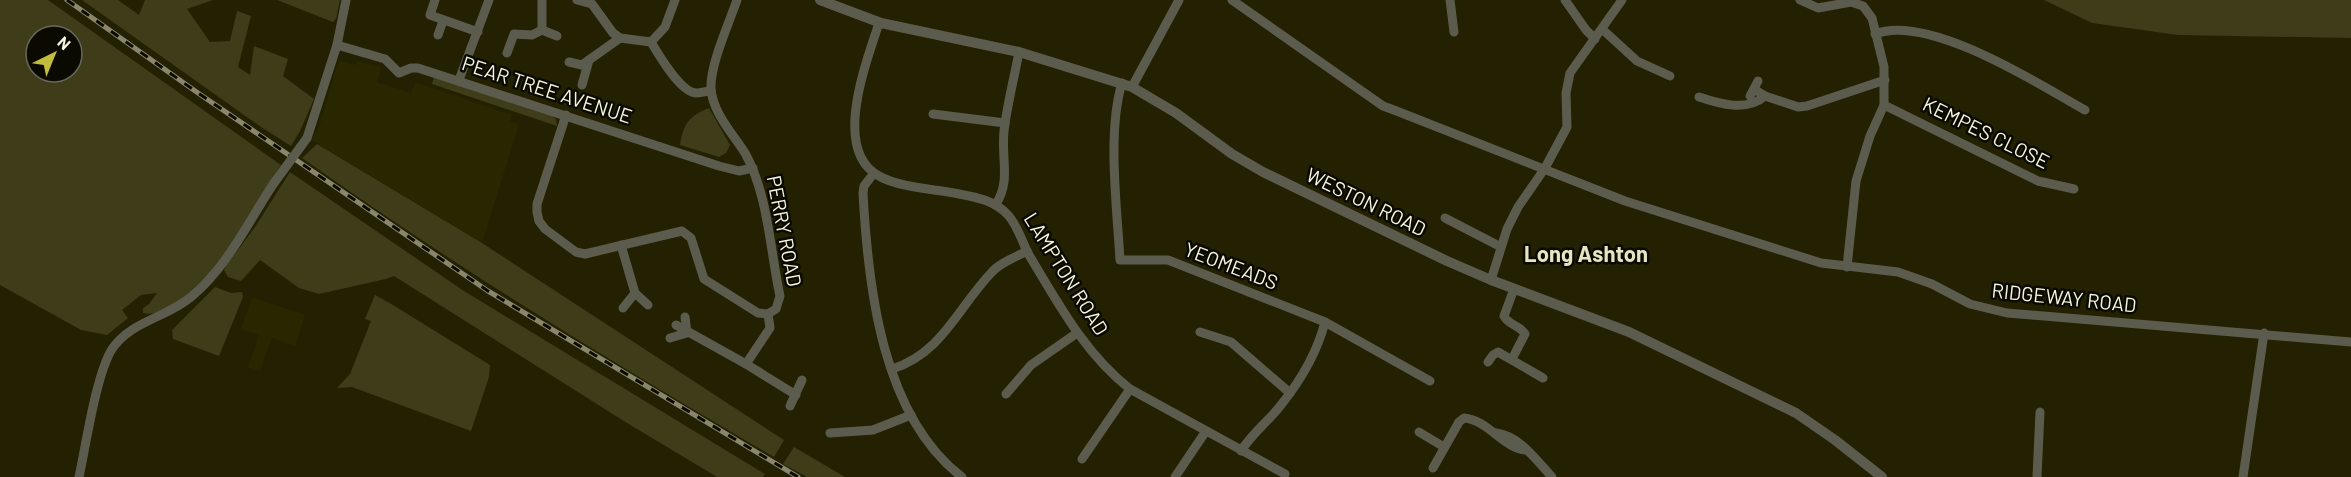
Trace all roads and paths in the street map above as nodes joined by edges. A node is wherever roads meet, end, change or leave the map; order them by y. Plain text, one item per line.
1 (345, 0) edge
2 (435, 0) edge
3 (489, 0) edge
4 (542, 0) edge
5 (577, 0) edge
6 (675, 0) edge
7 (737, 0) edge
8 (820, 0) edge
9 (1179, 0) edge
10 (1232, 0) edge
11 (1450, 0) edge
12 (1565, 0) edge
13 (1622, 0) edge
14 (1800, 0) edge
15 (443, 21) junction
16 (879, 23) junction
17 (1602, 29) junction
18 (542, 30) junction
19 (478, 32) junction
20 (1454, 32) dead end
21 (1875, 34) junction
22 (438, 35) dead end
23 (557, 36) dead end
24 (620, 38) junction
25 (1595, 39) junction
26 (651, 42) junction
27 (337, 45) junction
28 (1019, 52) junction
29 (507, 53) dead end
30 (589, 60) junction
31 (569, 62) dead end
32 (1670, 76) dead end
33 (459, 80) junction
34 (1885, 80) junction
35 (582, 85) dead end
36 (1127, 85) junction
37 (1754, 88) dead end
38 (711, 91) junction
39 (1765, 96) junction
40 (1699, 97) dead end
41 (1884, 105) junction
42 (2085, 110) dead end
43 (933, 114) dead end
44 (566, 115) junction
45 (1005, 123) junction
46 (753, 168) junction
47 (1545, 168) junction
48 (874, 173) junction
49 (2074, 189) dead end
50 (996, 204) junction
51 (1445, 218) dead end
52 (621, 245) junction
53 (1501, 247) junction
54 (1027, 251) junction
55 (1847, 267) junction
56 (1491, 280) junction
57 (1514, 289) junction
58 (635, 293) junction
59 (648, 305) dead end
60 (623, 308) dead end
61 (768, 314) junction
62 (685, 317) dead end
63 (1325, 322) junction
64 (676, 325) dead end
65 (1200, 332) dead end
66 (687, 333) junction
67 (1077, 333) junction
68 (2264, 333) junction
69 (670, 338) dead end
70 (2351, 342) edge
71 (1512, 359) junction
72 (1488, 362) dead end
73 (746, 364) junction
74 (892, 369) junction
75 (1543, 378) dead end
76 (802, 380) dead end
77 (1431, 381) dead end
78 (1130, 388) junction
79 (1290, 393) junction
80 (1006, 394) dead end
81 (796, 395) junction
82 (789, 406) dead end
83 (2040, 412) dead end
84 (911, 415) junction
85 (1206, 431) junction
86 (1419, 432) dead end
87 (830, 434) dead end
88 (1444, 447) junction
89 (1241, 451) junction
90 (1082, 459) dead end
91 (1433, 468) dead end
92 (1285, 474) dead end
93 (79, 477) edge
94 (962, 477) edge
95 (1175, 477) edge
96 (1552, 477) edge
97 (1882, 477) edge
98 (2037, 477) edge
99 (2243, 477) edge

1 - 27 street
2 - 15 street
3 - 19 street
4 - 18 street
5 - 24 street
6 - 26 street
7 - 38 street
8 - 16 street, WESTON ROAD
9 - 36 street
10 - 47 street, RIDGEWAY ROAD
11 - 20 street
12 - 25 street
13 - 17 street
14 - 21 street
15 - 19 street
15 - 22 street
16 - 28 street, WESTON ROAD
16 - 48 street
17 - 25 street
17 - 32 street
18 - 23 street
18 - 29 street
19 - 33 street
21 - 34 street
21 - 42 street
24 - 26 street
24 - 30 street
25 - 47 street
26 - 38 street
27 - 33 street, PEAR TREE AVENUE
27 - 93 street, bridge
28 - 36 street, WESTON ROAD
28 - 45 street
30 - 31 street
30 - 35 street
33 - 44 street, PEAR TREE AVENUE
34 - 39 street
34 - 41 street
36 - 56 street, WESTON ROAD
36 - 63 street, YEOMEADS
37 - 39 street
38 - 46 street, PERRY ROAD
39 - 40 street
41 - 49 street, KEMPES CLOSE
41 - 55 street
43 - 45 street
44 - 46 street, PEAR TREE AVENUE
44 - 52 street
45 - 50 street
46 - 61 street, PERRY ROAD
47 - 53 street
47 - 55 street, RIDGEWAY ROAD
48 - 50 street, LAMPTON ROAD
48 - 74 street
50 - 54 street, LAMPTON ROAD
51 - 53 street
52 - 58 street
52 - 61 street
53 - 56 street
54 - 67 street, LAMPTON ROAD
54 - 74 street
55 - 68 street, RIDGEWAY ROAD
56 - 57 street, WESTON ROAD
57 - 71 street
57 - 97 street, WESTON ROAD
58 - 59 street
58 - 60 street
61 - 73 street, PERRY ROAD
62 - 66 street
63 - 77 street, YEOMEADS
63 - 79 street
64 - 66 street
65 - 79 street
66 - 69 street
66 - 73 street
67 - 78 street, LAMPTON ROAD
67 - 80 street
68 - 70 street, RIDGEWAY ROAD
68 - 99 street
71 - 72 street
71 - 75 street
73 - 81 street
74 - 84 street
76 - 81 street
78 - 85 street, LAMPTON ROAD
78 - 90 street
79 - 89 street
81 - 82 street
83 - 98 street
84 - 87 street
84 - 94 street
85 - 89 street, LAMPTON ROAD
85 - 95 street
86 - 88 street
88 - 91 street
88 - 96 street
89 - 92 street, LAMPTON ROAD

